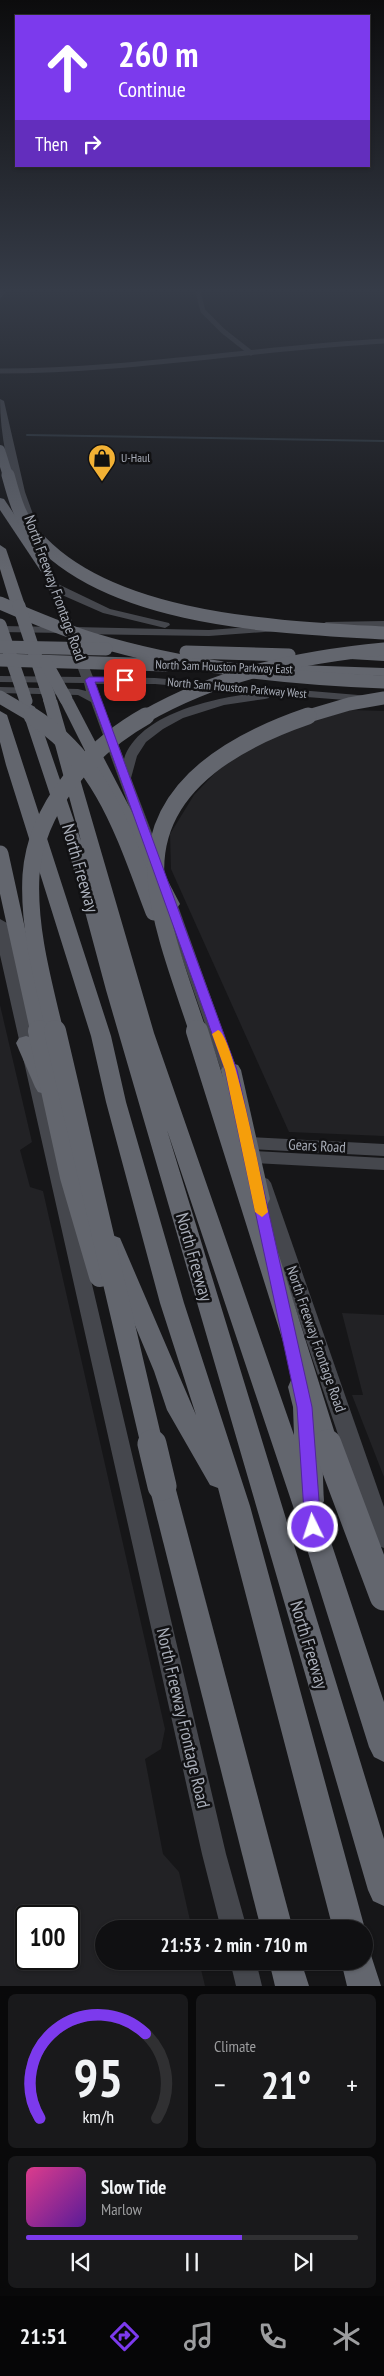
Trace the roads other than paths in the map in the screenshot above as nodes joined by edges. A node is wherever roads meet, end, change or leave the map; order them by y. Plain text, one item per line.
1 (0, 401) edge
2 (0, 450) edge
3 (0, 501) edge
4 (0, 549) edge
5 (48, 573) junction
6 (53, 586) junction
7 (0, 603) edge
8 (60, 604) junction
9 (0, 619) edge
10 (384, 624) edge
11 (0, 625) edge
12 (0, 629) edge
13 (71, 630) junction
14 (122, 632) junction
15 (228, 632) junction
16 (384, 633) edge
17 (27, 641) junction
18 (0, 646) edge
19 (384, 648) edge
20 (355, 656) joint
21 (384, 657) edge
22 (0, 660) edge
23 (172, 666) junction
24 (0, 668) edge
25 (384, 672) edge
26 (0, 679) edge
27 (89, 680) junction
28 (137, 680) junction
29 (384, 682) edge
30 (0, 690) edge
31 (315, 694) junction
32 (0, 697) edge
33 (384, 699) edge
34 (58, 700) junction
35 (98, 702) junction
36 (0, 714) edge
37 (126, 777) junction
38 (0, 854) edge
39 (171, 904) junction
40 (0, 923) edge
41 (179, 973) junction
42 (26, 1042) junction
43 (231, 1070) junction
44 (252, 1150) junction
45 (384, 1150) edge
46 (384, 1164) edge
47 (162, 1486) junction
48 (237, 1506) junction
49 (313, 1527) junction
50 (384, 1538) edge
51 (384, 1596) edge
52 (384, 1747) edge
53 (384, 1890) edge
54 (232, 1920) edge
55 (275, 1920) edge
56 (347, 1920) edge
57 (245, 1970) edge
58 (288, 1970) edge
59 (360, 1970) edge
60 (249, 1986) edge
61 (292, 1986) edge
62 (364, 1986) edge

1 - 5 main road, North Freeway Frontage Road
2 - 16 highway, bridge
3 - 5 highway
4 - 17 highway, bridge
5 - 6 main road, North Freeway Frontage Road
6 - 8 main road, North Freeway Frontage Road
6 - 15 main road
7 - 29 highway, bridge
8 - 9 main road
8 - 13 main road, North Freeway Frontage Road
10 - 15 main road
11 - 53 highway, North Freeway, bridge
12 - 13 main road
13 - 14 main road
13 - 27 main road, North Freeway Frontage Road
14 - 15 main road
14 - 28 main road
17 - 18 highway, North Sam Houston Parkway East, bridge
17 - 20 highway, North Sam Houston Parkway East, bridge
17 - 34 highway, bridge
19 - 47 highway, bridge
20 - 21 highway
22 - 23 highway, North Sam Houston Parkway East, bridge
23 - 24 highway, bridge
23 - 25 highway, North Sam Houston Parkway East, bridge
26 - 27 main road, North Sam Houston Parkway West
27 - 28 main road, North Sam Houston Parkway West
27 - 35 main road, North Freeway Frontage Road
28 - 31 main road, North Sam Houston Parkway West
30 - 35 main road
31 - 33 main road, North Sam Houston Parkway West
31 - 37 main road
32 - 41 highway, bridge
33 - 41 highway, bridge
34 - 39 highway
34 - 49 highway, North Freeway
35 - 37 main road, North Freeway Frontage Road
36 - 48 highway, North Freeway
37 - 39 main road, North Freeway Frontage Road
38 - 47 highway, bridge
39 - 43 main road, North Freeway Frontage Road
40 - 42 main road, North Freeway Frontage Road
41 - 51 highway, bridge
42 - 48 highway
42 - 54 main road, North Freeway Frontage Road
43 - 44 main road, North Freeway Frontage Road
43 - 49 highway
44 - 45 main road, Gears Road
44 - 46 main road, Gears Road
44 - 50 main road, North Freeway Frontage Road
47 - 55 highway
48 - 56 highway, North Freeway
49 - 52 highway, North Freeway
57 - 60 main road
58 - 61 highway
59 - 62 highway

